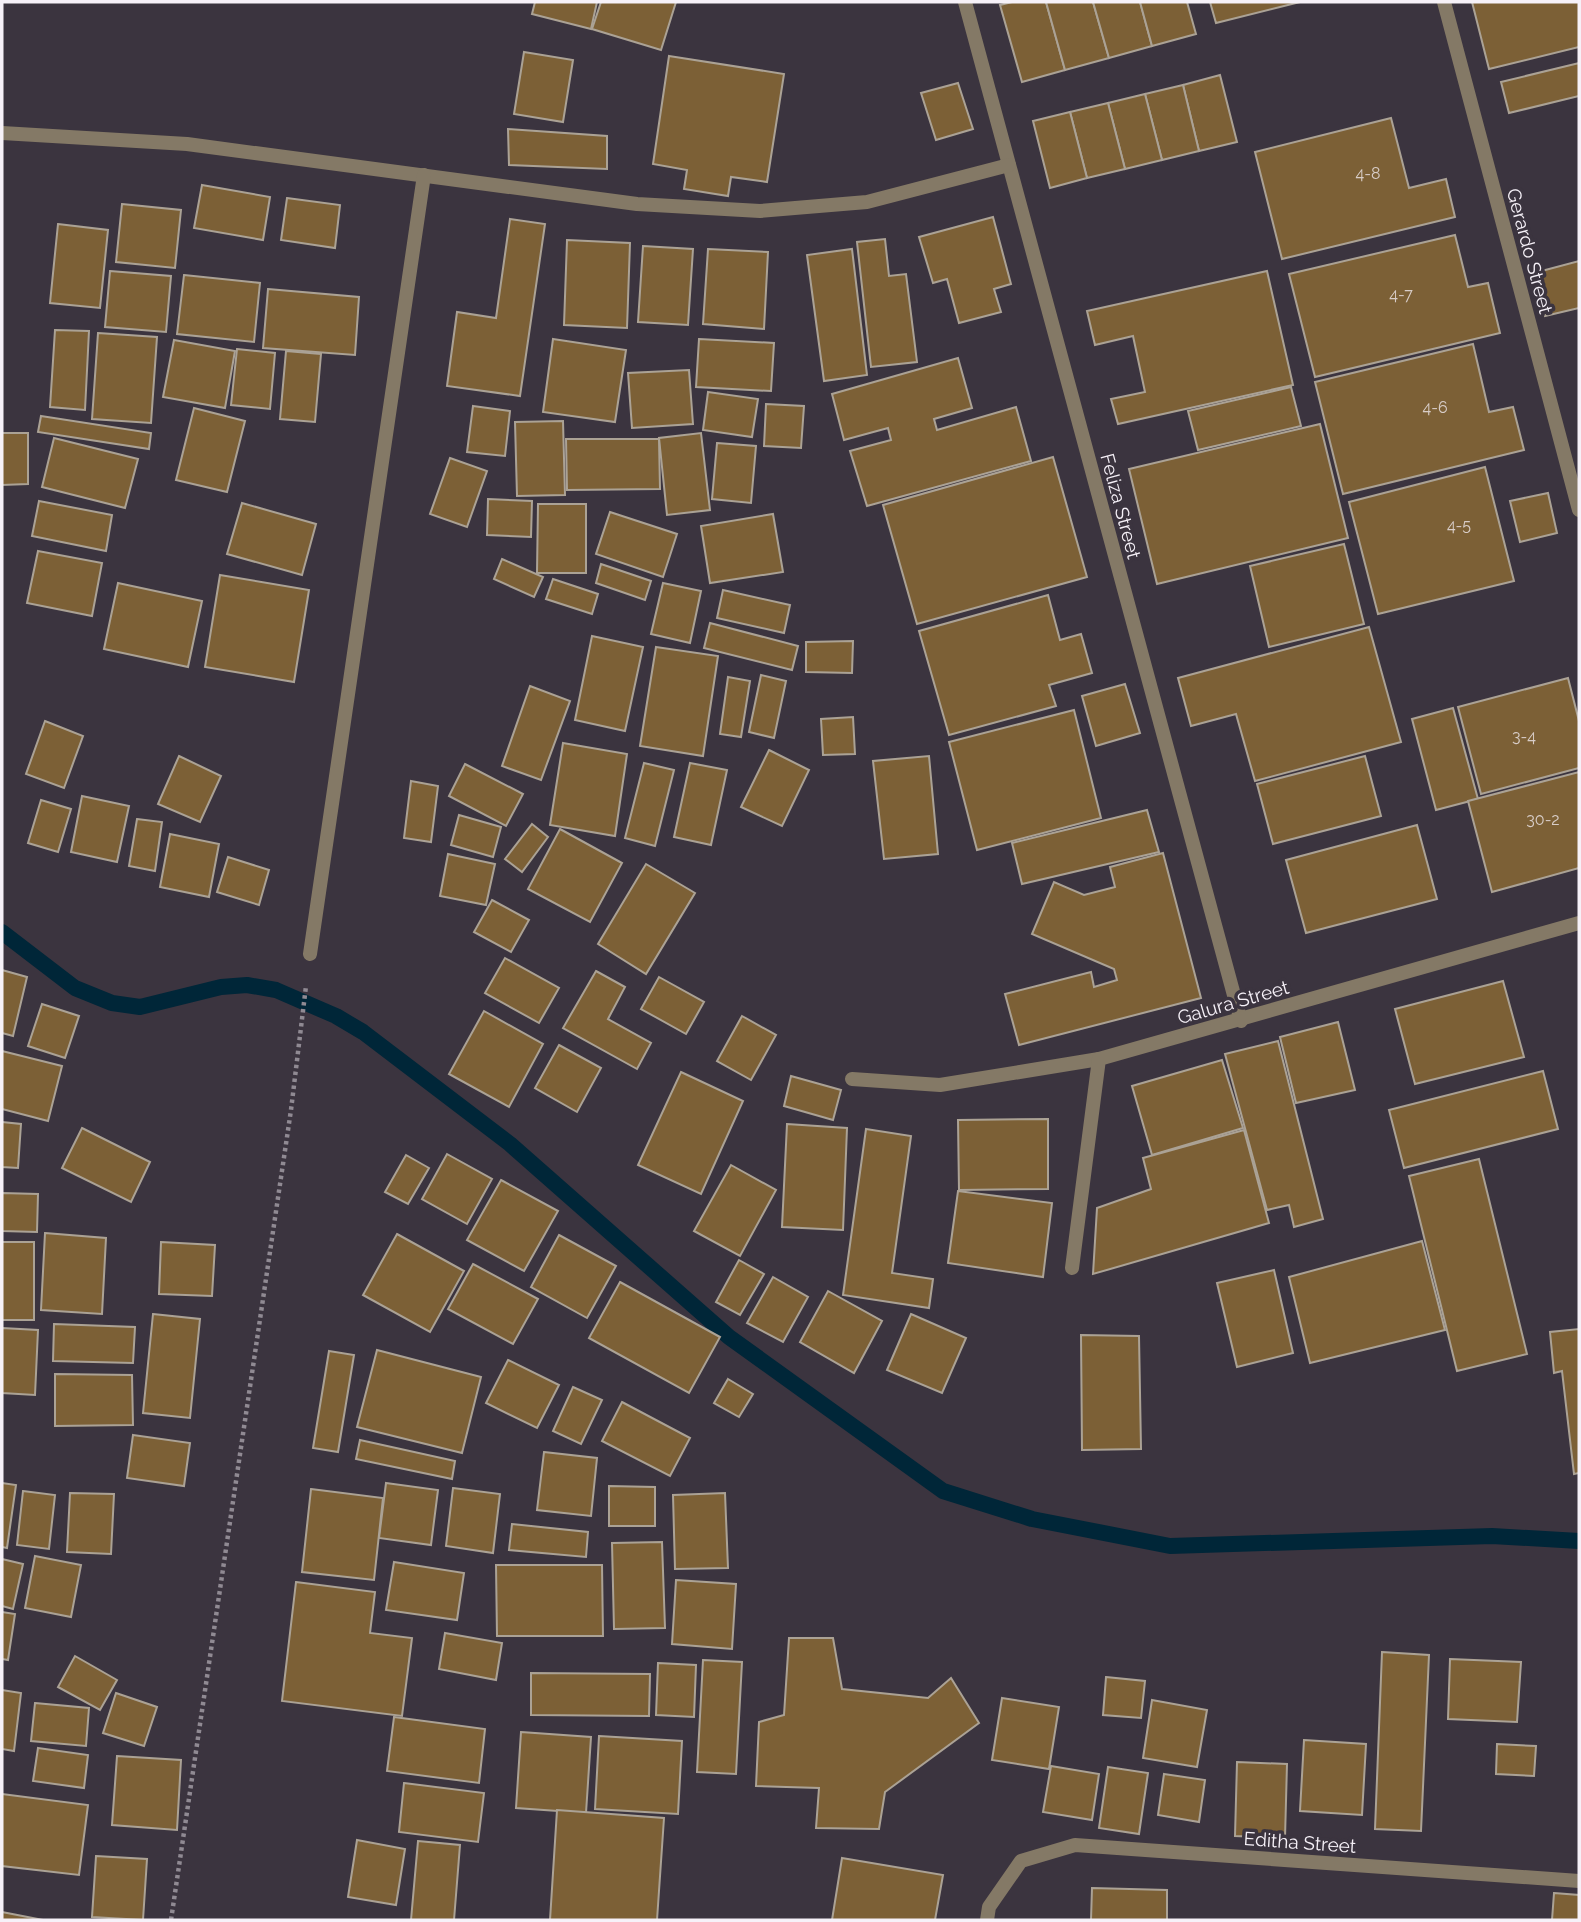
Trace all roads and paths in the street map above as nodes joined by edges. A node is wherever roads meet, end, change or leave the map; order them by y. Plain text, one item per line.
1 (965, 2) edge
2 (1444, 2) edge
3 (2, 133) edge
4 (1009, 165) junction
5 (424, 175) junction
6 (1579, 510) edge
7 (1579, 923) edge
8 (310, 954) joint
9 (1241, 1021) junction
10 (1099, 1059) junction
11 (852, 1079) dead end
12 (1072, 1268) dead end
13 (1579, 1881) edge
14 (172, 1920) edge
15 (987, 1920) edge

1 - 4 street, Feliza Street
2 - 6 street, Gerardo Street
3 - 5 street
4 - 5 street
4 - 9 street, Feliza Street
5 - 8 street
7 - 9 street, Galura Street
8 - 14 path
9 - 10 street, Galura Street
10 - 11 street, Galura Street
10 - 12 street
13 - 15 street, Editha Street

